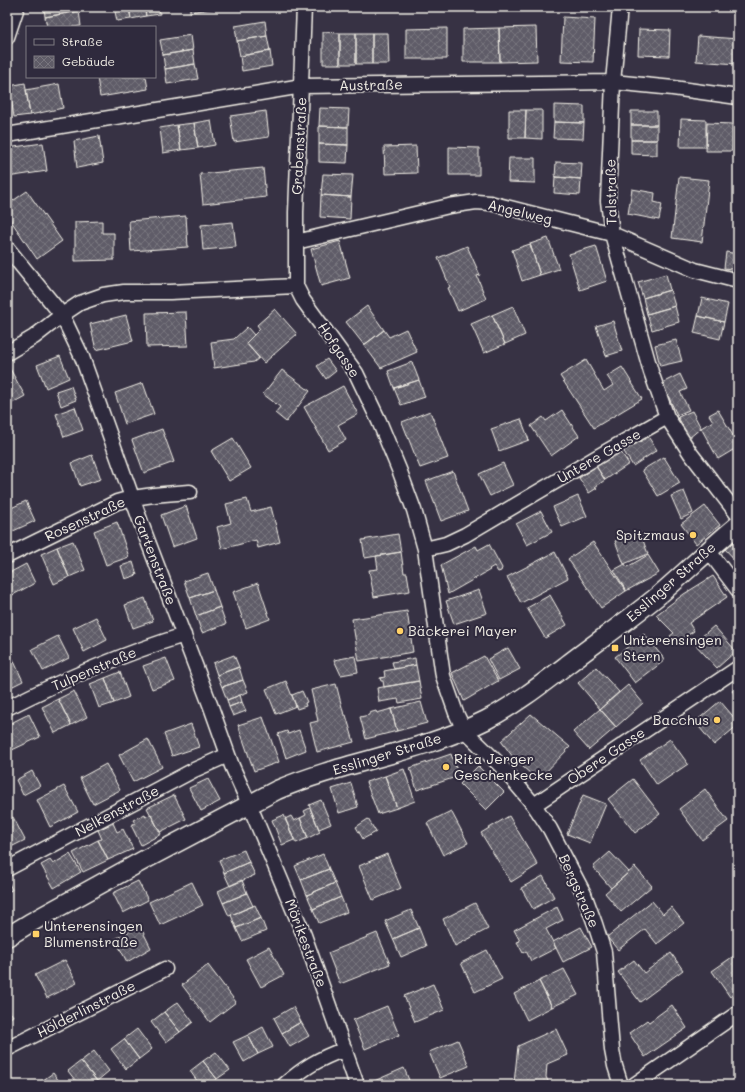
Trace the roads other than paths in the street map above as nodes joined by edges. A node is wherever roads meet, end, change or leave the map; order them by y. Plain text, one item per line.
1 (15, 7) edge
2 (304, 7) edge
3 (620, 7) edge
4 (7, 37) edge
5 (613, 82) junction
6 (302, 86) junction
7 (738, 98) edge
8 (7, 135) edge
9 (612, 234) junction
10 (296, 242) junction
11 (7, 248) edge
12 (738, 281) edge
13 (296, 286) junction
14 (62, 315) junction
15 (7, 353) edge
16 (667, 417) junction
17 (190, 492) dead end
18 (132, 498) junction
19 (738, 516) edge
20 (738, 525) edge
21 (425, 550) junction
22 (708, 550) junction
23 (7, 556) edge
24 (738, 590) edge
25 (184, 635) junction
26 (738, 668) edge
27 (7, 708) edge
28 (464, 730) junction
29 (228, 755) junction
30 (249, 804) junction
31 (534, 805) junction
32 (7, 869) edge
33 (7, 937) edge
34 (165, 969) dead end
35 (738, 1013) edge
36 (7, 1049) edge
37 (345, 1049) junction
38 (284, 1085) edge
39 (357, 1085) edge
40 (621, 1085) edge
41 (634, 1085) edge

1 - 4 street
2 - 6 street, Grabenstraße
3 - 5 street, Talstraße
5 - 6 street, Austraße
5 - 7 street, Austraße
5 - 9 street, Talstraße
6 - 8 street, Austraße
6 - 10 street, Grabenstraße
9 - 10 street, Angelweg
9 - 12 street, Angelweg
9 - 16 street, Talstraße
10 - 13 street, Grabenstraße
11 - 14 street
13 - 14 street
13 - 21 street, Hofgasse
14 - 15 street
14 - 18 street, Gartenstraße
16 - 19 street
16 - 21 street, Untere Gasse
17 - 18 street, Rosenstraße
18 - 23 street, Rosenstraße
18 - 25 street, Gartenstraße
20 - 22 street, Esslinger Straße
21 - 28 street, Hofgasse
22 - 24 street
22 - 28 street, Esslinger Straße
25 - 27 street, Tulpenstraße
25 - 29 street, Gartenstraße
26 - 31 street, Obere Gasse
28 - 30 street, Esslinger Straße
28 - 31 street, Bergstraße
29 - 30 street, Gartenstraße
29 - 32 street, Nelkenstraße
30 - 33 street, Esslinger Straße
30 - 37 street, Mörikestraße
31 - 40 street, Bergstraße
34 - 36 street, Hölderlinstraße
35 - 41 street
37 - 38 street
37 - 39 street, Mörikestraße

